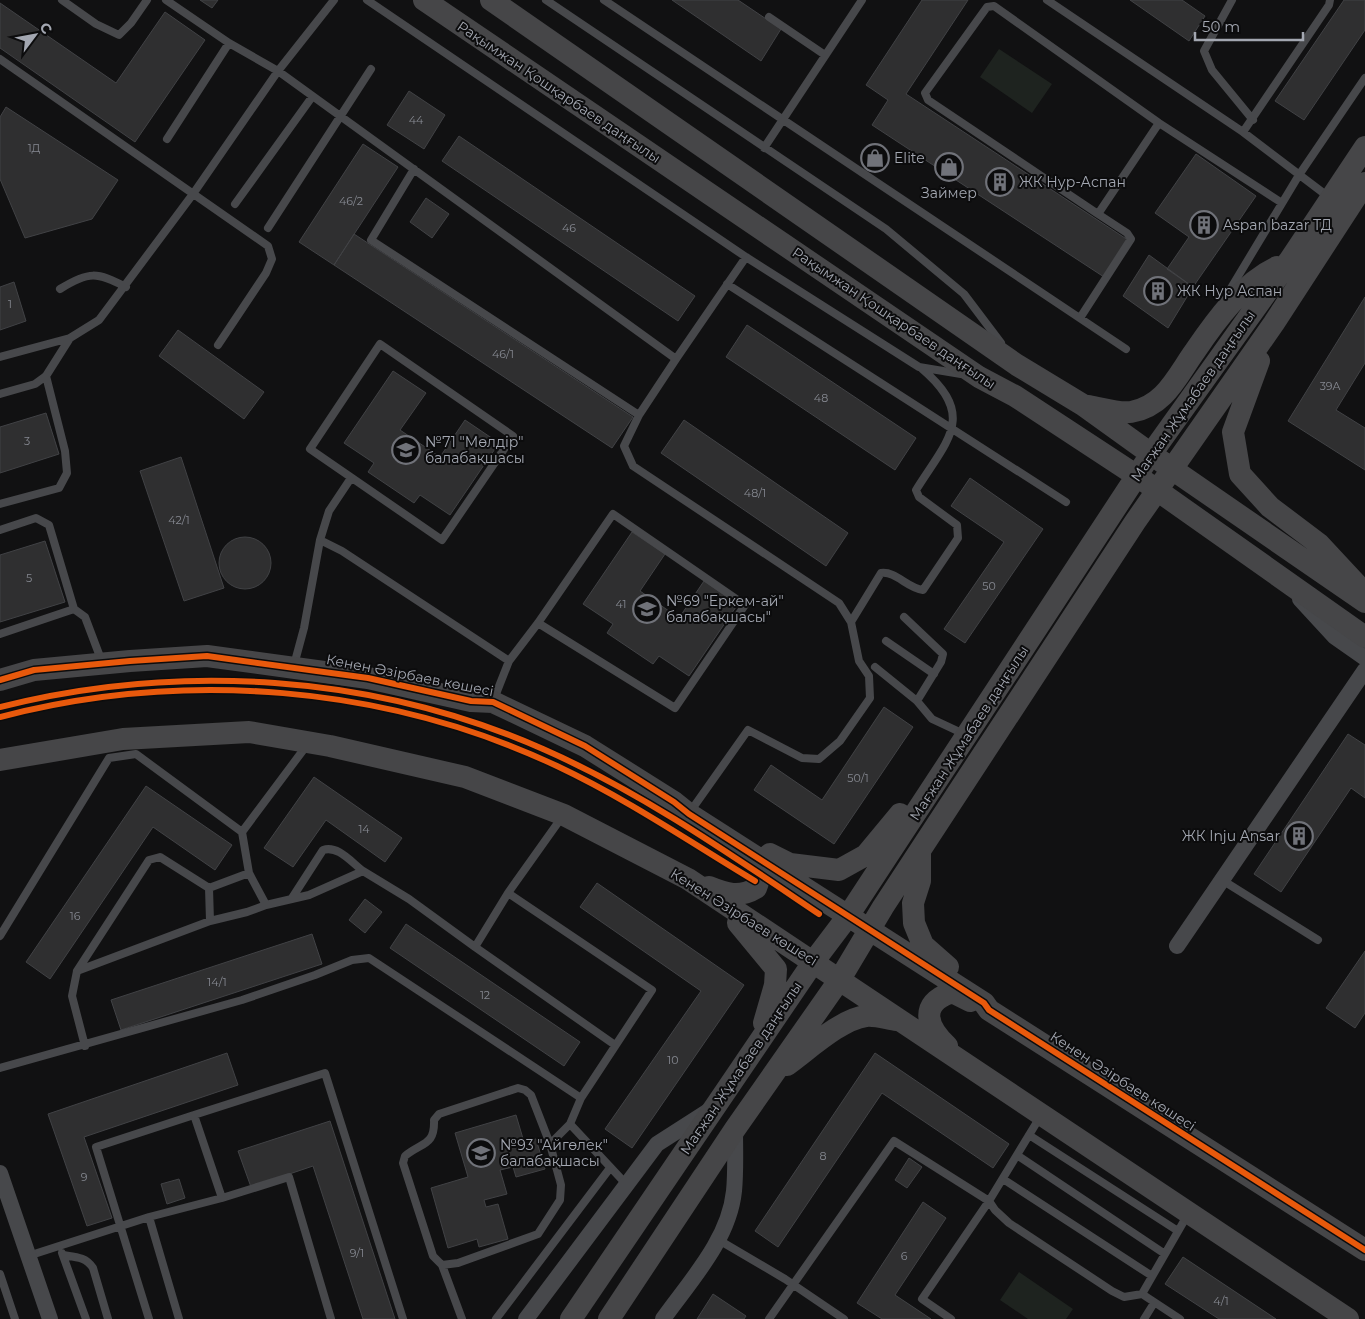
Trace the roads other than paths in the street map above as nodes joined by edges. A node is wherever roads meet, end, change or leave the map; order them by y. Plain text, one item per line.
1 (62, 0) edge
2 (147, 0) edge
3 (166, 0) edge
4 (334, 0) edge
5 (367, 0) edge
6 (424, 0) edge
7 (491, 0) edge
8 (604, 0) edge
9 (862, 0) edge
10 (1047, 0) edge
11 (1232, 0) edge
12 (1330, 0) edge
13 (551, 1) edge
14 (769, 17) dead end
15 (230, 43) junction
16 (825, 55) junction
17 (0, 59) edge
18 (371, 69) dead end
19 (278, 71) junction
20 (1365, 78) edge
21 (312, 97) junction
22 (341, 118) junction
23 (783, 119) junction
24 (1253, 120) junction
25 (1159, 123) junction
26 (1243, 132) junction
27 (167, 139) dead end
28 (1365, 147) edge
29 (764, 148) junction
30 (414, 169) junction
31 (1299, 175) junction
32 (1362, 193) edge
33 (193, 194) junction
34 (1331, 198) junction
35 (1282, 203) junction
36 (235, 204) dead end
37 (1098, 214) junction
38 (268, 228) dead end
39 (746, 258) junction
40 (1289, 261) junction
41 (727, 284) junction
42 (126, 287) junction
43 (60, 289) dead end
44 (1080, 318) junction
45 (1274, 323) junction
46 (70, 338) junction
47 (218, 345) dead end
48 (1126, 349) dead end
49 (1195, 350) junction
50 (0, 358) edge
51 (676, 359) junction
52 (1017, 365) junction
53 (918, 367) junction
54 (46, 376) junction
55 (979, 377) junction
56 (0, 394) edge
57 (1083, 405) junction
58 (639, 415) junction
59 (1172, 424) junction
60 (953, 429) junction
61 (1193, 442) junction
62 (1152, 454) junction
63 (1172, 469) junction
64 (1137, 476) junction
65 (351, 478) junction
66 (1156, 490) junction
67 (1066, 502) dead end
68 (0, 504) edge
69 (0, 530) edge
70 (320, 540) junction
71 (1283, 581) junction
72 (1365, 594) edge
73 (1365, 602) edge
74 (74, 609) junction
75 (904, 617) dead end
76 (538, 622) junction
77 (851, 622) junction
78 (0, 634) edge
79 (1365, 636) edge
80 (886, 641) dead end
81 (1365, 658) edge
82 (509, 661) junction
83 (102, 664) junction
84 (293, 667) junction
85 (875, 667) dead end
86 (1365, 670) edge
87 (934, 674) junction
88 (0, 680) edge
89 (917, 701) junction
90 (493, 702) junction
91 (309, 742) junction
92 (963, 742) junction
93 (123, 747) junction
94 (0, 760) edge
95 (689, 814) junction
96 (564, 815) junction
97 (713, 828) junction
98 (242, 832) junction
99 (743, 848) junction
100 (920, 851) junction
101 (363, 871) junction
102 (250, 873) junction
103 (688, 879) junction
104 (1222, 880) junction
105 (209, 888) junction
106 (508, 892) junction
107 (292, 898) junction
108 (719, 901) junction
109 (266, 905) junction
110 (848, 916) junction
111 (210, 920) junction
112 (870, 930) junction
113 (0, 936) edge
114 (1318, 940) dead end
115 (1177, 946) dead end
116 (475, 947) junction
117 (814, 961) junction
118 (77, 971) junction
119 (840, 979) junction
120 (986, 1006) junction
121 (901, 1020) junction
122 (615, 1045) junction
123 (85, 1046) junction
124 (0, 1068) edge
125 (975, 1072) junction
126 (774, 1074) junction
127 (732, 1082) junction
128 (581, 1098) junction
129 (716, 1106) junction
130 (194, 1115) junction
131 (1041, 1115) junction
132 (570, 1124) junction
133 (735, 1129) junction
134 (1029, 1135) junction
135 (550, 1144) junction
136 (1017, 1155) junction
137 (610, 1168) junction
138 (1002, 1179) junction
139 (2, 1183) edge
140 (627, 1185) junction
141 (222, 1198) junction
142 (989, 1201) junction
143 (149, 1217) junction
144 (1183, 1222) junction
145 (120, 1228) junction
146 (718, 1240) junction
147 (60, 1246) junction
148 (1365, 1250) edge
149 (1165, 1254) junction
150 (63, 1255) junction
151 (28, 1256) junction
152 (442, 1265) junction
153 (0, 1274) edge
154 (1152, 1276) junction
155 (794, 1285) junction
156 (1142, 1294) junction
157 (1154, 1303) junction
158 (14, 1319) edge
159 (50, 1319) edge
160 (86, 1319) edge
161 (108, 1319) edge
162 (149, 1319) edge
163 (179, 1319) edge
164 (332, 1319) edge
165 (403, 1319) edge
166 (462, 1319) edge
167 (496, 1319) edge
168 (526, 1319) edge
169 (571, 1319) edge
170 (609, 1319) edge
171 (663, 1319) edge
172 (770, 1319) edge
173 (844, 1319) edge
174 (951, 1319) edge
175 (1144, 1319) edge
176 (1180, 1319) edge
177 (1348, 1319) edge

1 - 2 lane
3 - 15 lane
4 - 19 lane
5 - 39 lane
6 - 55 main road, Рақымжан Қошқарбаев даңғылы
7 - 52 main road
8 - 23 lane
9 - 16 lane
10 - 26 lane
11 - 24 lane
12 - 24 lane
13 - 29 lane
14 - 16 lane
15 - 19 lane
15 - 27 lane
16 - 23 lane
17 - 33 lane
18 - 22 lane
19 - 21 lane
19 - 33 lane
20 - 31 lane
21 - 22 lane
21 - 36 lane
22 - 30 lane
22 - 38 lane
23 - 29 lane
23 - 44 lane
24 - 26 lane
25 - 35 lane
25 - 37 lane
25 - 37 lane
26 - 31 lane
28 - 34 main road, Мағжан Жұмабаев даңғылы
29 - 52 lane
30 - 51 lane
30 - 58 lane
31 - 34 lane
31 - 35 lane
32 - 45 main road, Мағжан Жұмабаев даңғылы
33 - 42 lane
33 - 47 lane
34 - 40 main road, Мағжан Жұмабаев даңғылы
35 - 49 lane
37 - 44 lane
39 - 41 lane
39 - 53 lane
40 - 49 main road
40 - 59 main road, Мағжан Жұмабаев даңғылы
41 - 51 lane
41 - 60 lane
42 - 43 lane
42 - 46 lane
44 - 48 lane
45 - 61 main road, Мағжан Жұмабаев даңғылы
45 - 72 main road
46 - 50 lane
46 - 54 lane
49 - 57 main road
51 - 58 lane
52 - 57 main road
53 - 55 lane
53 - 60 lane
54 - 56 lane
54 - 68 lane
55 - 64 main road, Рақымжан Қошқарбаев даңғылы
57 - 62 main road
58 - 77 lane
59 - 61 main road
59 - 62 main road, Мағжан Жұмабаев даңғылы
60 - 67 lane
60 - 77 lane
61 - 63 main road, Мағжан Жұмабаев даңғылы
62 - 63 main road
62 - 64 main road, Мағжан Жұмабаев даңғылы
63 - 66 main road, Мағжан Жұмабаев даңғылы
63 - 73 main road
64 - 66 main road, Рақымжан Қошқарбаев даңғылы
64 - 92 main road, Мағжан Жұмабаев даңғылы
65 - 65 lane
65 - 70 lane
66 - 71 main road, Рақымжан Қошқарбаев даңғылы
66 - 100 main road, Мағжан Жұмабаев даңғылы
69 - 74 lane
70 - 82 lane
70 - 84 lane
71 - 79 main road, Рақымжан Қошқарбаев даңғылы
71 - 81 street
74 - 78 lane
74 - 83 lane
75 - 87 lane
76 - 76 lane
76 - 82 lane
77 - 95 lane
80 - 87 lane
82 - 90 lane
83 - 84 main road, Кенен Әзірбаев көшесі
83 - 88 main road, Кенен Әзірбаев көшесі
84 - 90 main road, Кенен Әзірбаев көшесі
85 - 89 lane
86 - 104 street
87 - 89 lane
89 - 92 lane
90 - 95 main road, Кенен Әзірбаев көшесі
91 - 93 main road, Кенен Әзірбаев көшесі
91 - 96 main road, Кенен Әзірбаев көшесі
91 - 98 lane
92 - 97 main road
92 - 110 main road, Мағжан Жұмабаев даңғылы
93 - 94 main road, Кенен Әзірбаев көшесі
93 - 98 lane
93 - 113 lane
95 - 97 main road, Кенен Әзірбаев көшесі
96 - 103 main road, Кенен Әзірбаев көшесі
96 - 106 lane
97 - 99 main road, Кенен Әзірбаев көшесі
98 - 102 lane
99 - 103 main road
99 - 110 main road, Кенен Әзірбаев көшесі
100 - 112 main road, Мағжан Жұмабаев даңғылы
100 - 120 main road
101 - 107 lane
101 - 107 lane
101 - 116 lane
102 - 105 lane
102 - 109 lane
103 - 108 main road, Кенен Әзірбаев көшесі
104 - 114 lane
104 - 115 street
105 - 111 lane
105 - 118 lane
106 - 116 lane
106 - 122 lane
107 - 109 lane
108 - 117 main road, Кенен Әзірбаев көшесі
108 - 127 main road
109 - 111 lane
110 - 112 main road, Кенен Әзірбаев көшесі
110 - 117 main road, Мағжан Жұмабаев даңғылы
111 - 118 lane
112 - 119 main road, Мағжан Жұмабаев даңғылы
112 - 120 main road, Кенен Әзірбаев көшесі
116 - 122 lane
117 - 119 main road, Кенен Әзірбаев көшесі
117 - 127 main road, Мағжан Жұмабаев даңғылы
118 - 123 lane
119 - 121 main road, Кенен Әзірбаев көшесі
119 - 126 main road, Мағжан Жұмабаев даңғылы
120 - 125 main road
120 - 148 main road, Кенен Әзірбаев көшесі
121 - 125 main road, Кенен Әзірбаев көшесі
121 - 126 main road
122 - 128 lane
123 - 124 lane
123 - 128 lane
125 - 131 main road, Кенен Әзірбаев көшесі
126 - 133 main road, Мағжан Жұмабаев даңғылы
127 - 129 main road, Мағжан Жұмабаев даңғылы
128 - 132 lane
129 - 140 street
129 - 169 main road, Мағжан Жұмабаев даңғылы
130 - 141 lane
130 - 145 lane
130 - 165 lane
131 - 134 lane
131 - 144 main road, Кенен Әзірбаев көшесі
132 - 135 lane
132 - 137 lane
133 - 146 street
133 - 170 main road, Мағжан Жұмабаев даңғылы
134 - 136 lane
134 - 144 lane
135 - 152 lane
135 - 152 lane
136 - 138 lane
136 - 149 lane
137 - 140 lane
137 - 167 lane
138 - 142 lane
138 - 154 lane
139 - 151 street
140 - 168 street
141 - 143 lane
141 - 164 lane
142 - 155 lane
142 - 156 lane
142 - 174 lane
143 - 145 lane
143 - 163 lane
144 - 149 lane
144 - 177 main road, Кенен Әзірбаев көшесі
145 - 147 lane
145 - 162 lane
146 - 155 lane
146 - 171 street
147 - 150 lane
147 - 151 lane
149 - 154 lane
150 - 160 lane
150 - 161 lane
151 - 159 street
152 - 166 lane
153 - 158 lane
154 - 156 lane
155 - 172 lane
155 - 173 lane
156 - 157 lane
157 - 175 lane
157 - 176 lane

